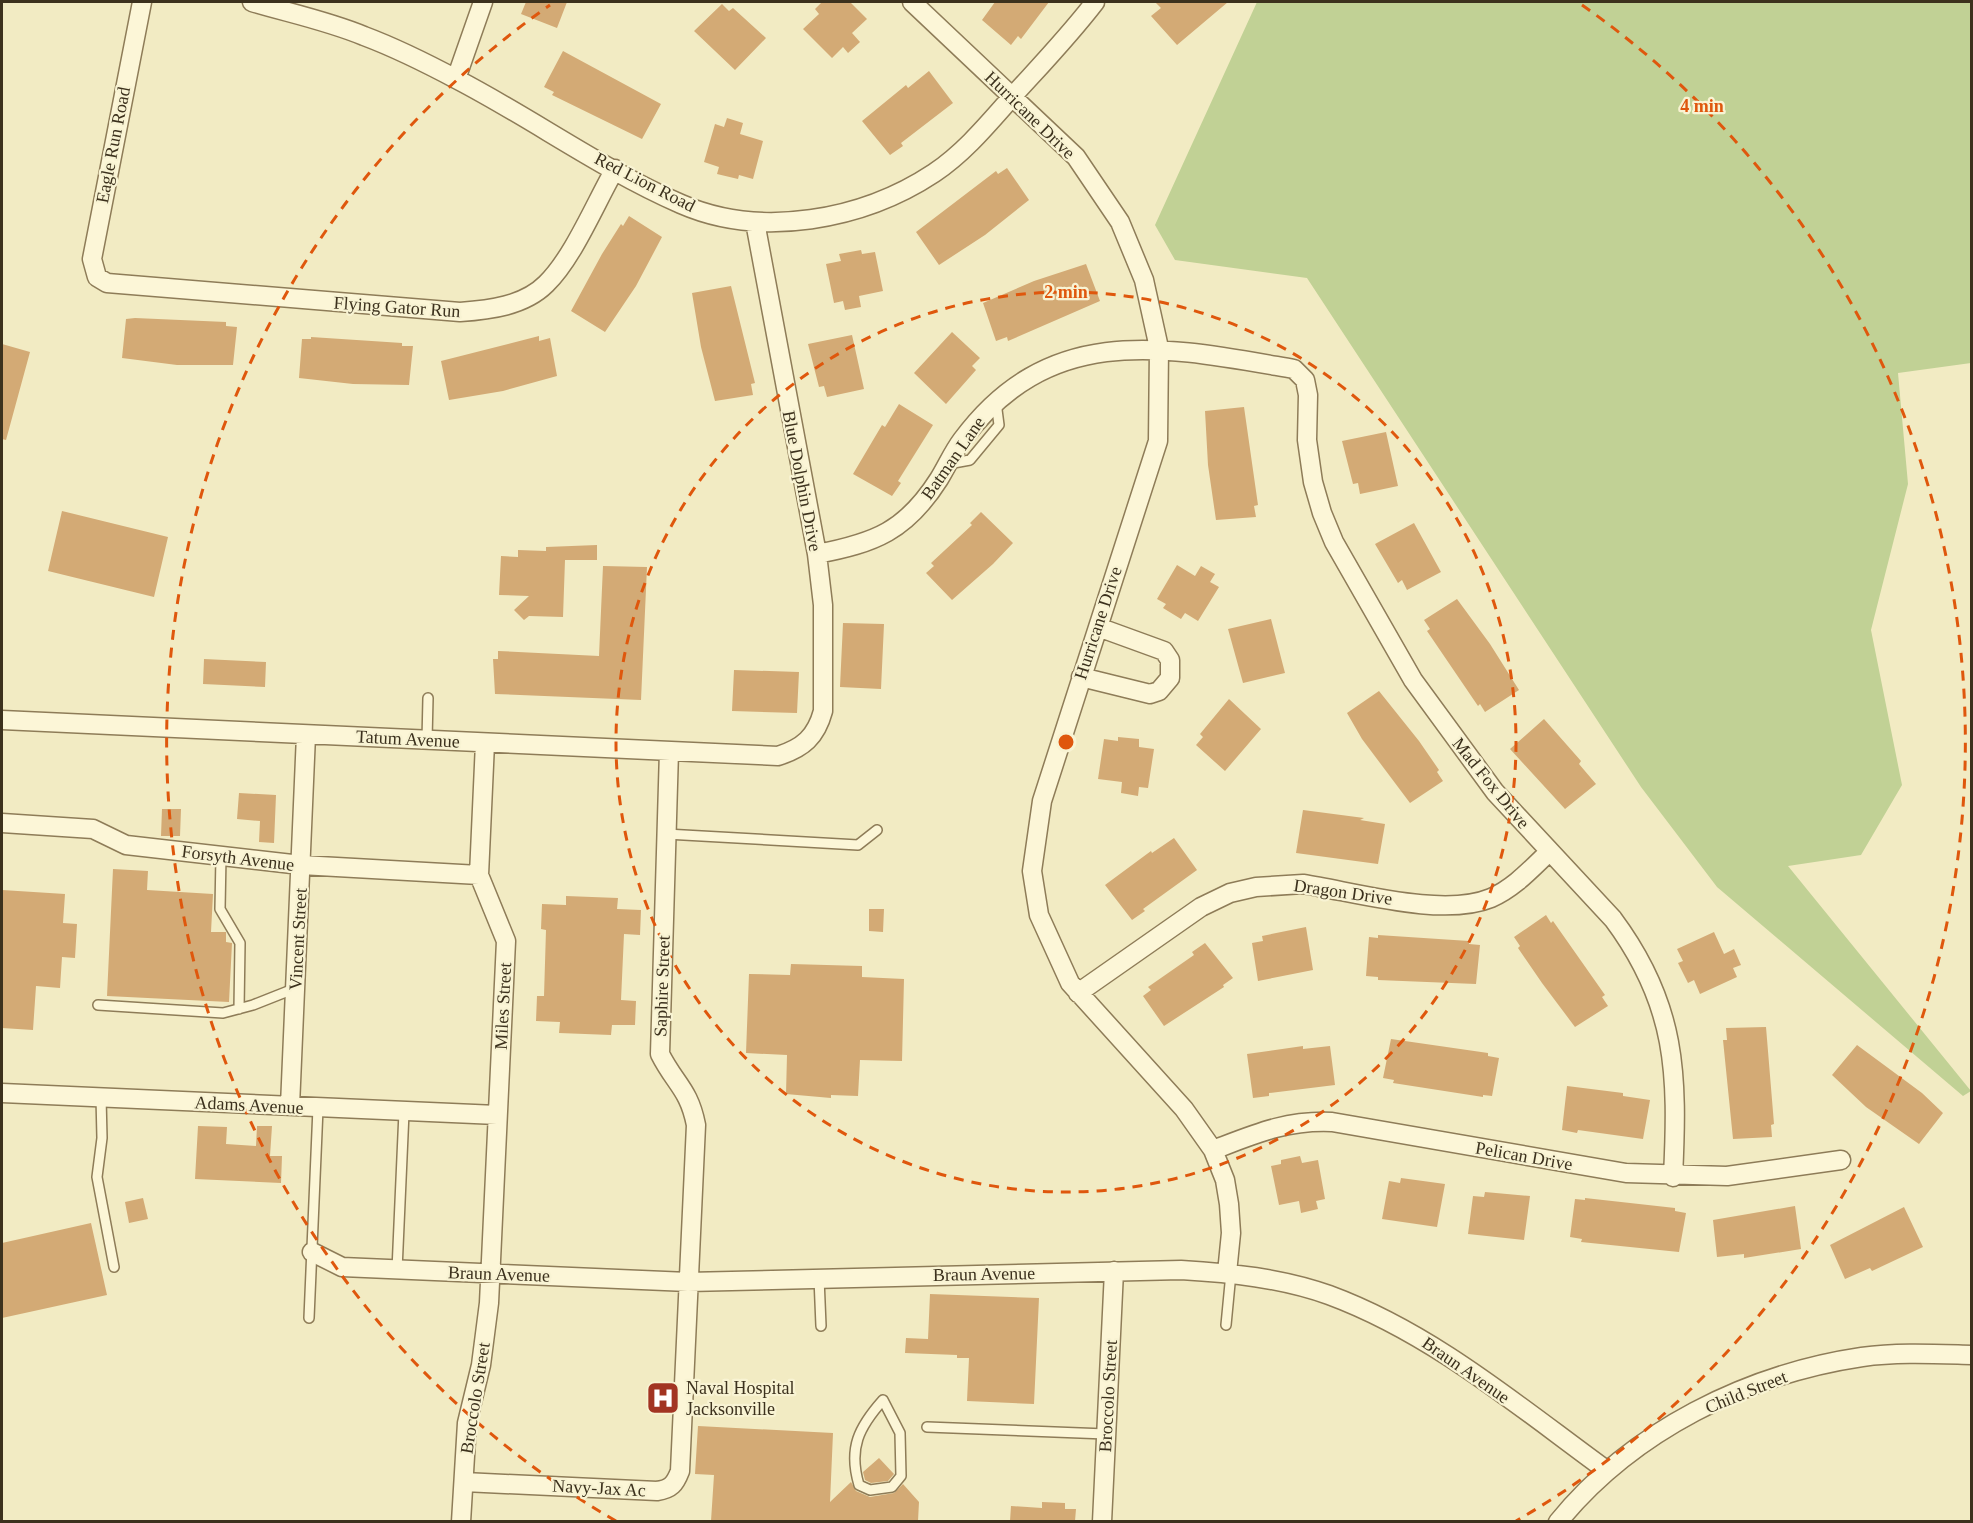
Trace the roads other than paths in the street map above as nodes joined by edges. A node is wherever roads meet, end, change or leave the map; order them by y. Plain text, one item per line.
1 (142, 2) edge
2 (252, 2) edge
3 (483, 2) edge
4 (912, 2) edge
5 (1095, 2) edge
6 (456, 79) junction
7 (1012, 97) junction
8 (615, 169) junction
9 (754, 222) junction
10 (107, 283) joint
11 (1159, 348) junction
12 (1305, 380) joint
13 (817, 554) junction
14 (1098, 627) junction
15 (1080, 677) junction
16 (428, 698) dead end
17 (2, 720) edge
18 (306, 735) junction
19 (810, 739) joint
20 (428, 740) junction
21 (485, 743) junction
22 (669, 751) junction
23 (2, 823) edge
24 (877, 830) dead end
25 (666, 834) junction
26 (1549, 852) junction
27 (221, 856) junction
28 (301, 865) junction
29 (479, 875) junction
30 (296, 988) junction
31 (1078, 993) junction
32 (98, 1005) dead end
33 (239, 1009) junction
34 (2, 1093) edge
35 (101, 1097) junction
36 (290, 1106) junction
37 (318, 1108) junction
38 (404, 1112) junction
39 (497, 1115) junction
40 (1213, 1150) junction
41 (1841, 1160) dead end
42 (1673, 1177) junction
43 (690, 1247) joint
44 (312, 1252) junction
45 (114, 1267) dead end
46 (397, 1270) junction
47 (1113, 1271) junction
48 (1229, 1273) junction
49 (490, 1274) junction
50 (819, 1278) junction
51 (688, 1282) junction
52 (309, 1318) dead end
53 (1226, 1325) dead end
54 (821, 1326) dead end
55 (1971, 1355) edge
56 (883, 1400) joint
57 (927, 1426) dead end
58 (1106, 1434) junction
59 (1606, 1470) junction
60 (464, 1482) junction
61 (461, 1521) edge
62 (1102, 1521) edge
63 (1558, 1521) edge

1 - 10 street, Eagle Run Road
2 - 6 street, Red Lion Road
3 - 6 street
4 - 7 street, Hurricane Drive
5 - 7 street, Red Lion Road
6 - 8 street, Red Lion Road
7 - 9 street, Red Lion Road
7 - 11 street, Hurricane Drive
8 - 9 street, Red Lion Road
8 - 10 street, Flying Gator Run
9 - 13 street, Blue Dolphin Drive
11 - 12 street, Batman Lane
11 - 13 street, Batman Lane
11 - 14 street, Hurricane Drive
12 - 26 street, Mad Fox Drive
13 - 19 street, Blue Dolphin Drive
14 - 15 street, Hurricane Drive
14 - 15 street
15 - 31 street, Hurricane Drive
16 - 20 lane
17 - 18 street, Tatum Avenue
18 - 20 street, Tatum Avenue
18 - 28 street, Vincent Street
19 - 22 street, Tatum Avenue
20 - 21 street, Tatum Avenue
21 - 22 street, Tatum Avenue
21 - 29 street, Miles Street
22 - 25 street, Saphire Street
23 - 27 street, Forsyth Avenue
24 - 25 lane
25 - 43 street, Saphire Street
26 - 31 street, Dragon Drive
26 - 42 street, Mad Fox Drive
27 - 28 street, Forsyth Avenue
27 - 33 lane
28 - 29 street, Forsyth Avenue
28 - 30 street, Vincent Street
29 - 39 street, Miles Street
30 - 33 lane
30 - 36 street, Vincent Street
31 - 40 street, Hurricane Drive
32 - 33 lane
34 - 35 street, Adams Avenue
35 - 36 street, Adams Avenue
35 - 45 lane
36 - 37 street, Adams Avenue
37 - 38 street, Adams Avenue
37 - 44 lane
38 - 39 street, Adams Avenue
38 - 46 lane
39 - 49 street, Miles Street
40 - 42 street, Pelican Drive
40 - 48 street, Hurricane Drive
41 - 42 street, Pelican Drive
43 - 51 street, Navy-Jax Ac
44 - 46 street, Braun Avenue
44 - 52 lane
46 - 49 street, Braun Avenue
47 - 48 street, Braun Avenue
47 - 50 street, Braun Avenue
47 - 58 street, Broccolo Street
48 - 53 lane
48 - 59 street, Braun Avenue
49 - 51 street, Braun Avenue
49 - 60 street, Broccolo Street
50 - 51 street, Braun Avenue
50 - 54 lane
51 - 60 street, Navy-Jax Ac
55 - 59 street, Child Street
56 - 56 lane
57 - 58 lane
58 - 62 street, Broccolo Street
59 - 63 street, Child Street
60 - 61 street, Broccolo Street

